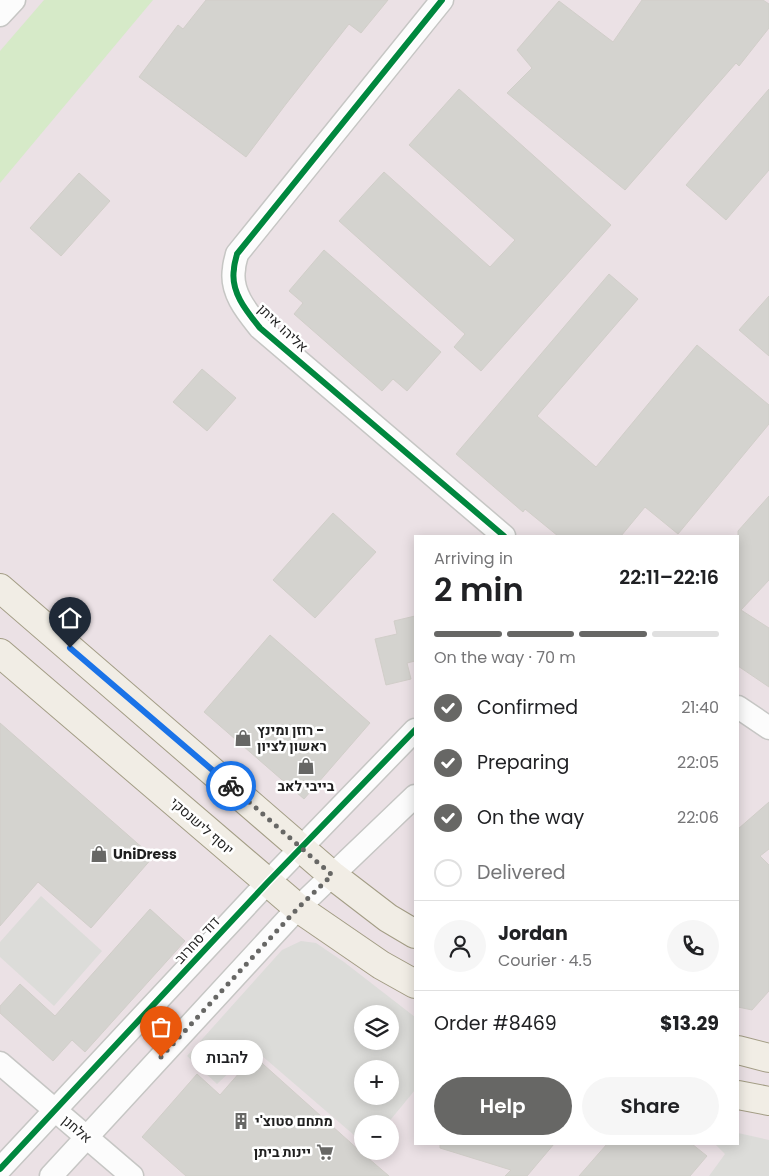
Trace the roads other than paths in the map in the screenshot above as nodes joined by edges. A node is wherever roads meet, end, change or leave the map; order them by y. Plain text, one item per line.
1 (14, 0) edge
2 (442, 0) edge
3 (0, 15) edge
4 (503, 535) edge
5 (0, 588) edge
6 (0, 653) edge
7 (739, 708) edge
8 (769, 728) edge
9 (414, 731) edge
10 (414, 797) edge
11 (302, 848) junction
12 (332, 875) junction
13 (268, 882) junction
14 (298, 908) junction
15 (414, 933) edge
16 (414, 983) edge
17 (739, 1050) edge
18 (769, 1058) edge
19 (0, 1063) edge
20 (739, 1095) edge
21 (769, 1101) edge
22 (54, 1110) junction
23 (88, 1137) junction
24 (0, 1169) edge
25 (52, 1176) edge
26 (132, 1176) edge

1 - 3 street
2 - 4 street, אליהו איתן
5 - 11 main road
6 - 13 main road, יוסף לישנסקי
7 - 8 street
9 - 11 street, דוד סחרוב
10 - 12 street
11 - 12 main road
11 - 13 street, דוד סחרוב
12 - 14 street
12 - 15 main road
13 - 14 main road, יוסף לישנסקי
13 - 22 street, דוד סחרוב
14 - 16 main road, יוסף לישנסקי
14 - 23 street
17 - 18 main road
19 - 22 street, אלחנן
20 - 21 main road
22 - 23 street, אלחנן
22 - 24 street, דוד סחרוב
23 - 25 street
23 - 26 street, אלחנן

